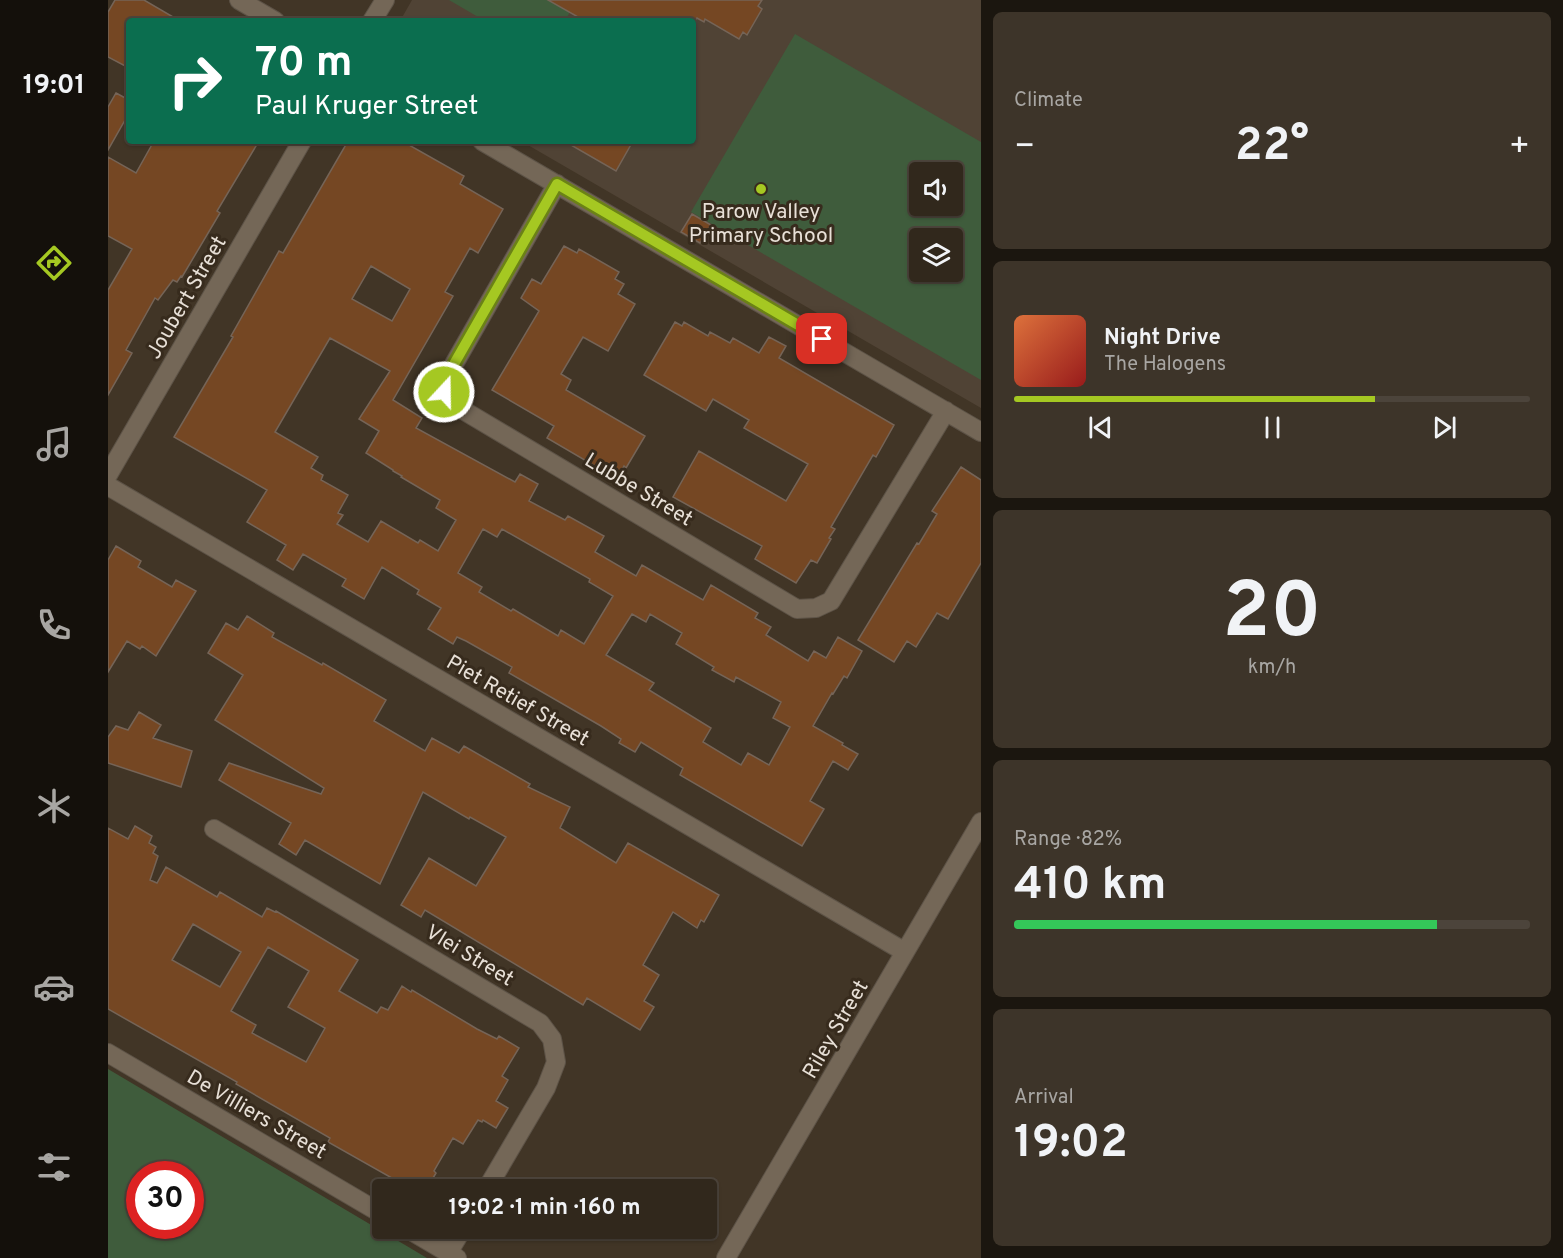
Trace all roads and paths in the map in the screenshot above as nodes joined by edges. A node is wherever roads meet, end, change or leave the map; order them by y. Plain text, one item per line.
1 (240, 0) edge
2 (385, 0) edge
3 (270, 18) edge
4 (374, 18) edge
5 (300, 144) edge
6 (487, 144) edge
7 (557, 184) junction
8 (945, 411) junction
9 (981, 432) edge
10 (108, 475) edge
11 (108, 486) edge
12 (981, 822) edge
13 (214, 829) dead end
14 (905, 952) junction
15 (108, 1053) edge
16 (492, 1179) edge
17 (372, 1208) edge
18 (424, 1239) edge
19 (458, 1239) edge
20 (452, 1256) edge
21 (726, 1258) edge

1 - 3 street
2 - 4 street
5 - 10 street, Joubert Street
6 - 7 street
7 - 8 street
7 - 8 street, Lubbe Street
8 - 9 street
11 - 14 street, Piet Retief Street
12 - 14 street, Riley Street
13 - 16 street, Vlei Street
14 - 21 street, Riley Street
15 - 17 street, De Villiers Street
18 - 20 street
19 - 20 street

